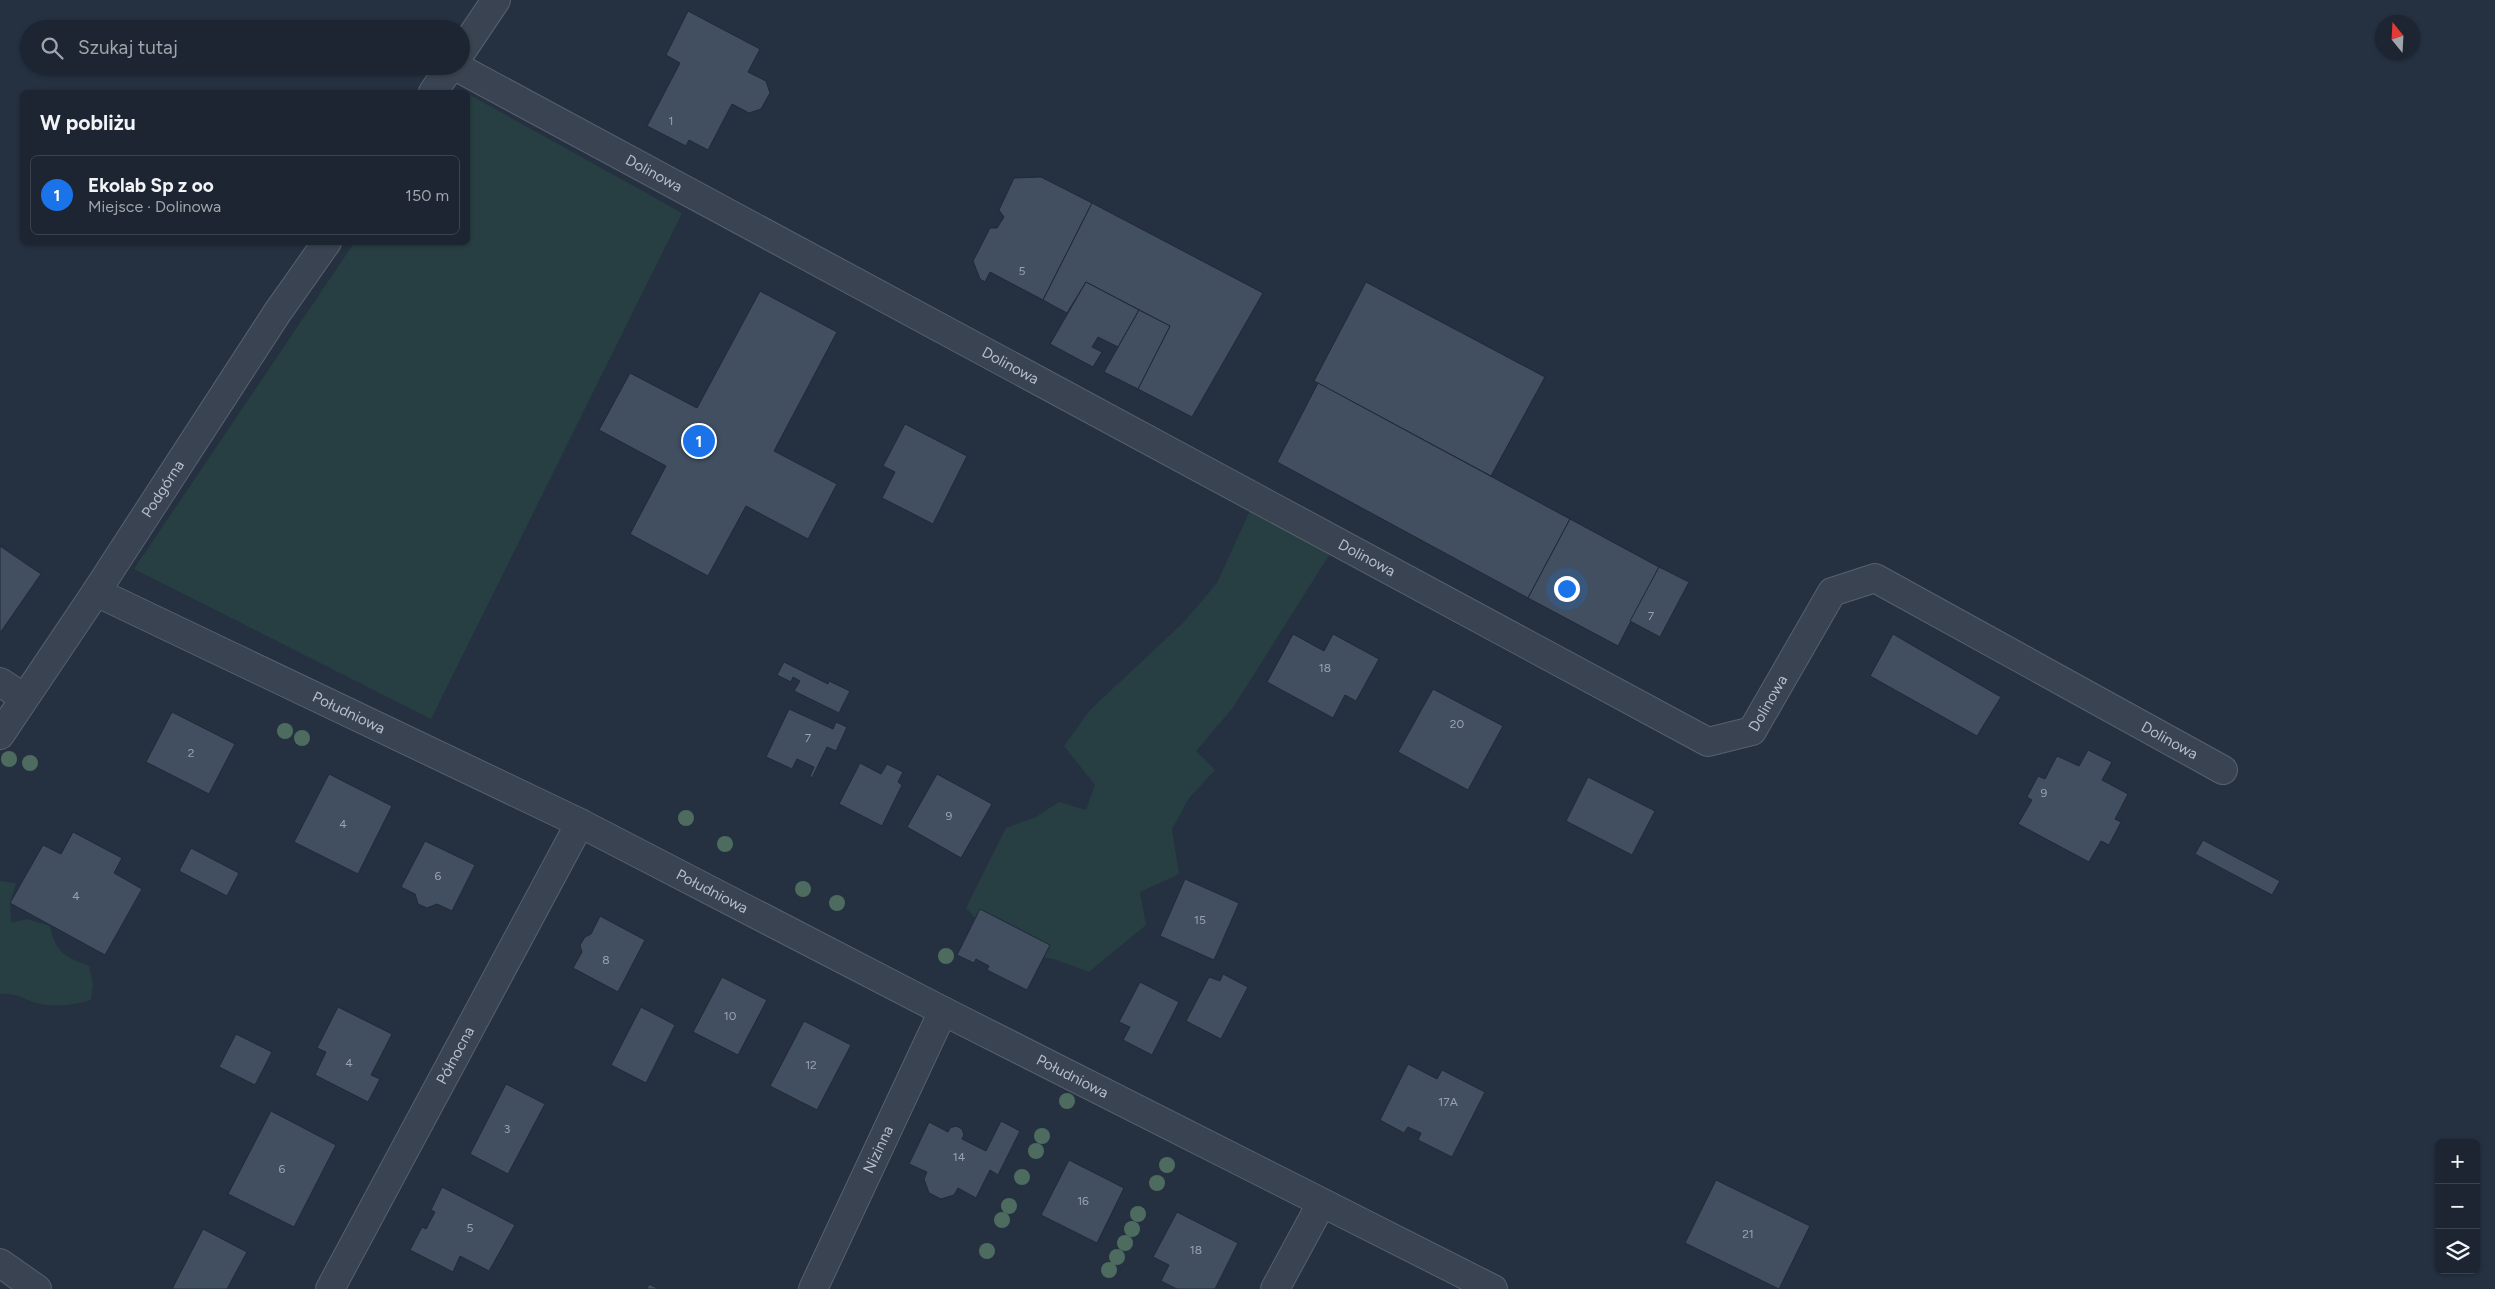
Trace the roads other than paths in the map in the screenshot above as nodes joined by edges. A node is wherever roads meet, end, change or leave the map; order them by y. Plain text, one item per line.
1 (496, 0) edge
2 (470, 39) edge
3 (446, 75) edge
4 (470, 75) edge
5 (435, 90) edge
6 (324, 245) edge
7 (96, 592) junction
8 (0, 682) edge
9 (24, 698) junction
10 (0, 735) edge
11 (2223, 770) dead end
12 (580, 823) junction
13 (943, 1011) junction
14 (1321, 1204) junction
15 (0, 1263) edge
16 (37, 1289) edge
17 (330, 1289) edge
18 (813, 1289) edge
19 (1275, 1289) edge
20 (1493, 1289) edge

1 - 2 street
3 - 5 street
4 - 11 street, Dolinowa
6 - 7 street, Podgórna
7 - 9 street, Podgórna
7 - 12 street, Południowa
8 - 9 street
9 - 10 street, Podgórna
12 - 13 street, Południowa
12 - 17 street, Północna
13 - 14 street, Południowa
13 - 18 street, Nizinna
14 - 19 street
14 - 20 street, Południowa
15 - 16 street

